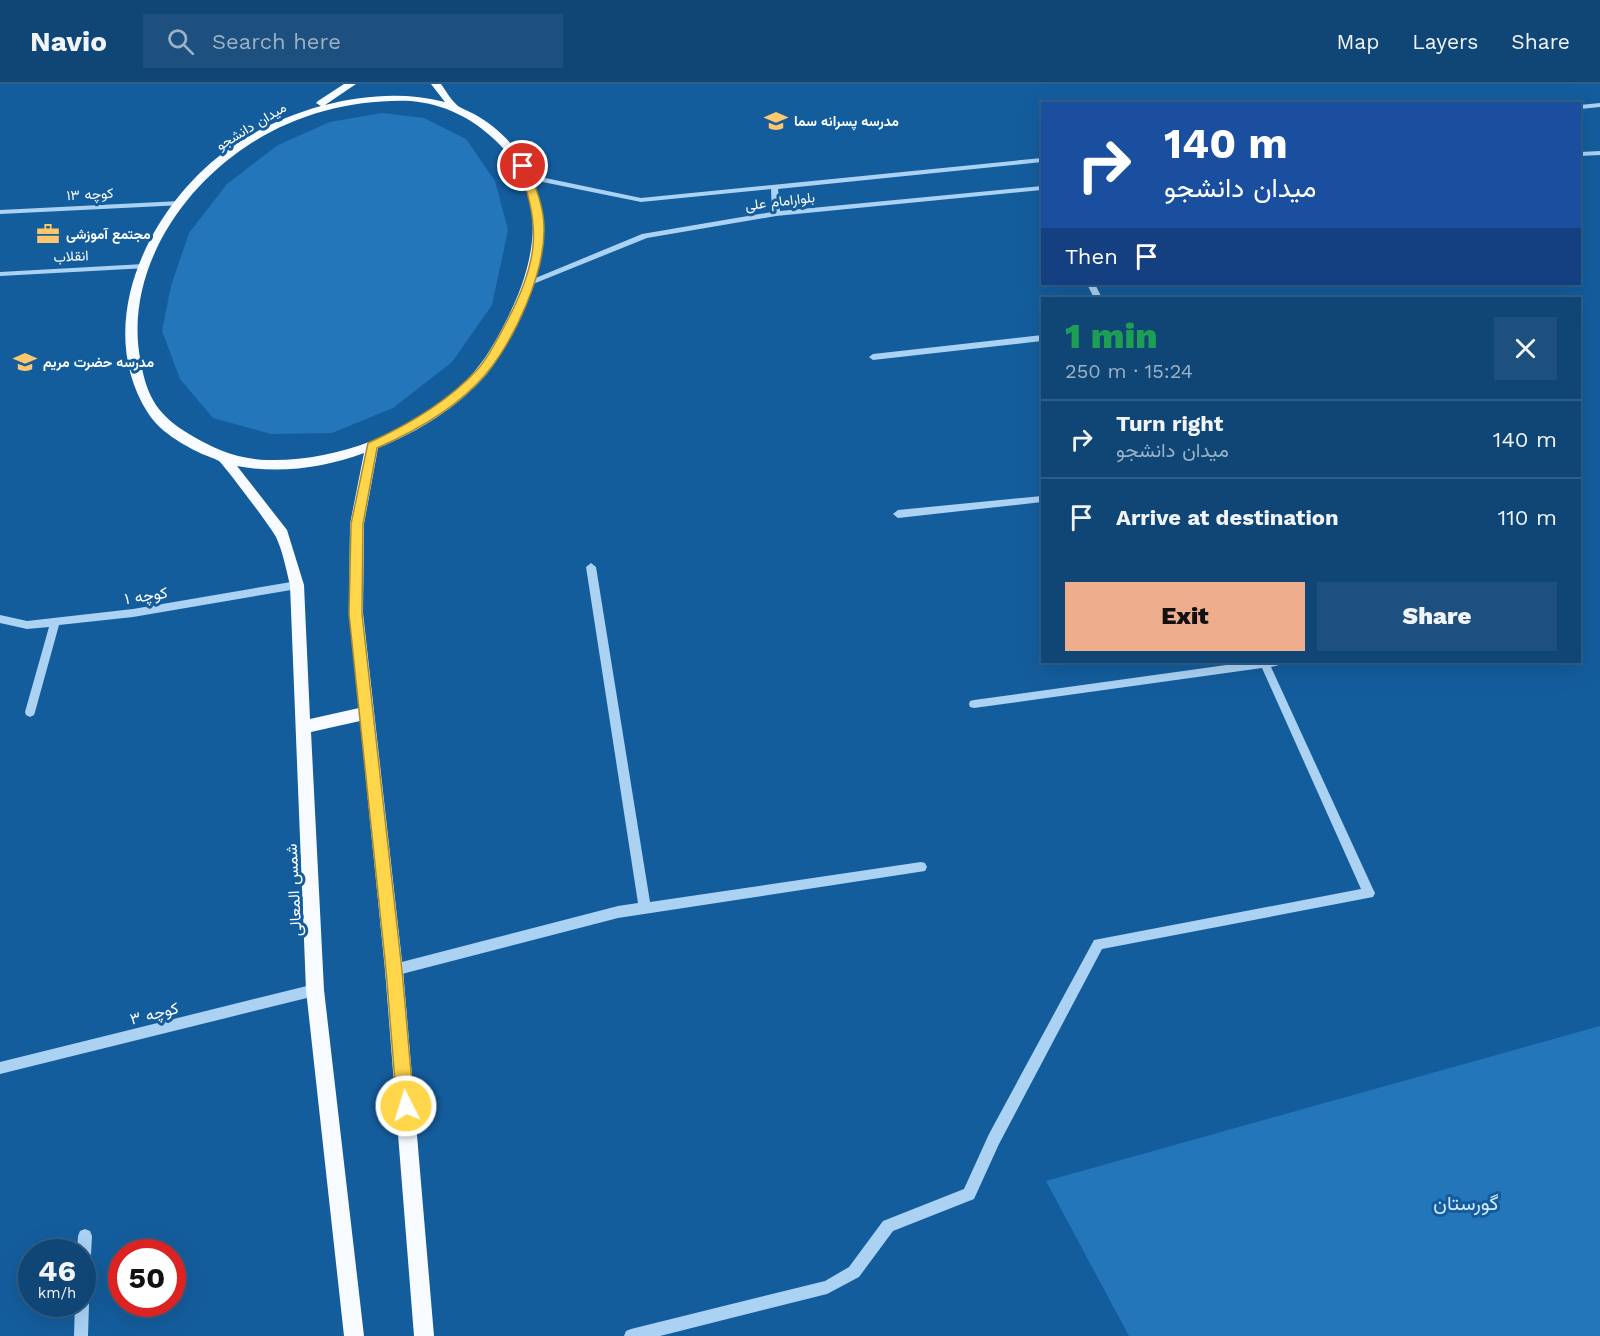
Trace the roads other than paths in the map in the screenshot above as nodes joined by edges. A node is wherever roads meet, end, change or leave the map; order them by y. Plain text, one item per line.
1 (351, 84) edge
2 (436, 84) edge
3 (1600, 105) edge
4 (1581, 107) edge
5 (456, 110) junction
6 (295, 117) junction
7 (1600, 153) edge
8 (1581, 154) edge
9 (1041, 160) edge
10 (526, 176) junction
11 (774, 187) junction
12 (1041, 188) edge
13 (180, 203) junction
14 (0, 212) edge
15 (776, 214) junction
16 (144, 266) junction
17 (0, 274) edge
18 (530, 282) junction
19 (1041, 338) edge
20 (873, 357) dead end
21 (372, 446) junction
22 (226, 461) junction
23 (1041, 499) edge
24 (898, 514) dead end
25 (591, 567) dead end
26 (297, 585) junction
27 (0, 619) edge
28 (55, 622) junction
29 (1261, 663) edge
30 (1268, 663) edge
31 (974, 704) dead end
32 (30, 712) dead end
33 (365, 713) junction
34 (304, 727) junction
35 (921, 867) dead end
36 (645, 909) junction
37 (394, 970) junction
38 (315, 990) junction
39 (0, 1068) edge
40 (85, 1236) dead end
41 (85, 1239) edge
42 (82, 1317) edge
43 (81, 1336) edge
44 (354, 1336) edge
45 (424, 1336) edge
46 (631, 1336) edge

1 - 6 main road
2 - 5 main road
3 - 4 street
5 - 6 main road, میدان دانشجو
5 - 10 main road, میدان دانشجو
6 - 13 main road, میدان دانشجو
7 - 8 street
9 - 11 street, بلوارامام علی
10 - 11 street, بلوارامام علی
10 - 18 main road, میدان دانشجو
11 - 15 street
12 - 15 street, بلوارامام علی
13 - 14 street, کوچه ۱۳
13 - 16 main road, میدان دانشجو
15 - 18 street, بلوارامام علی
16 - 17 street, انقلاب
16 - 22 main road, میدان دانشجو
18 - 21 main road, میدان دانشجو
19 - 20 street
21 - 22 main road, میدان دانشجو
21 - 33 main road
22 - 26 main road, شمس المعالی
23 - 24 street
25 - 36 street
26 - 28 street, کوچه ۱
26 - 34 main road, شمس المعالی
27 - 28 street, کوچه ۱
28 - 32 street
29 - 31 street
30 - 46 street
33 - 34 main road
33 - 37 main road
34 - 38 main road, شمس المعالی
35 - 36 street
36 - 37 street
37 - 45 main road
38 - 39 street, کوچه ۳
38 - 44 main road, شمس المعالی
40 - 41 street
42 - 43 street

